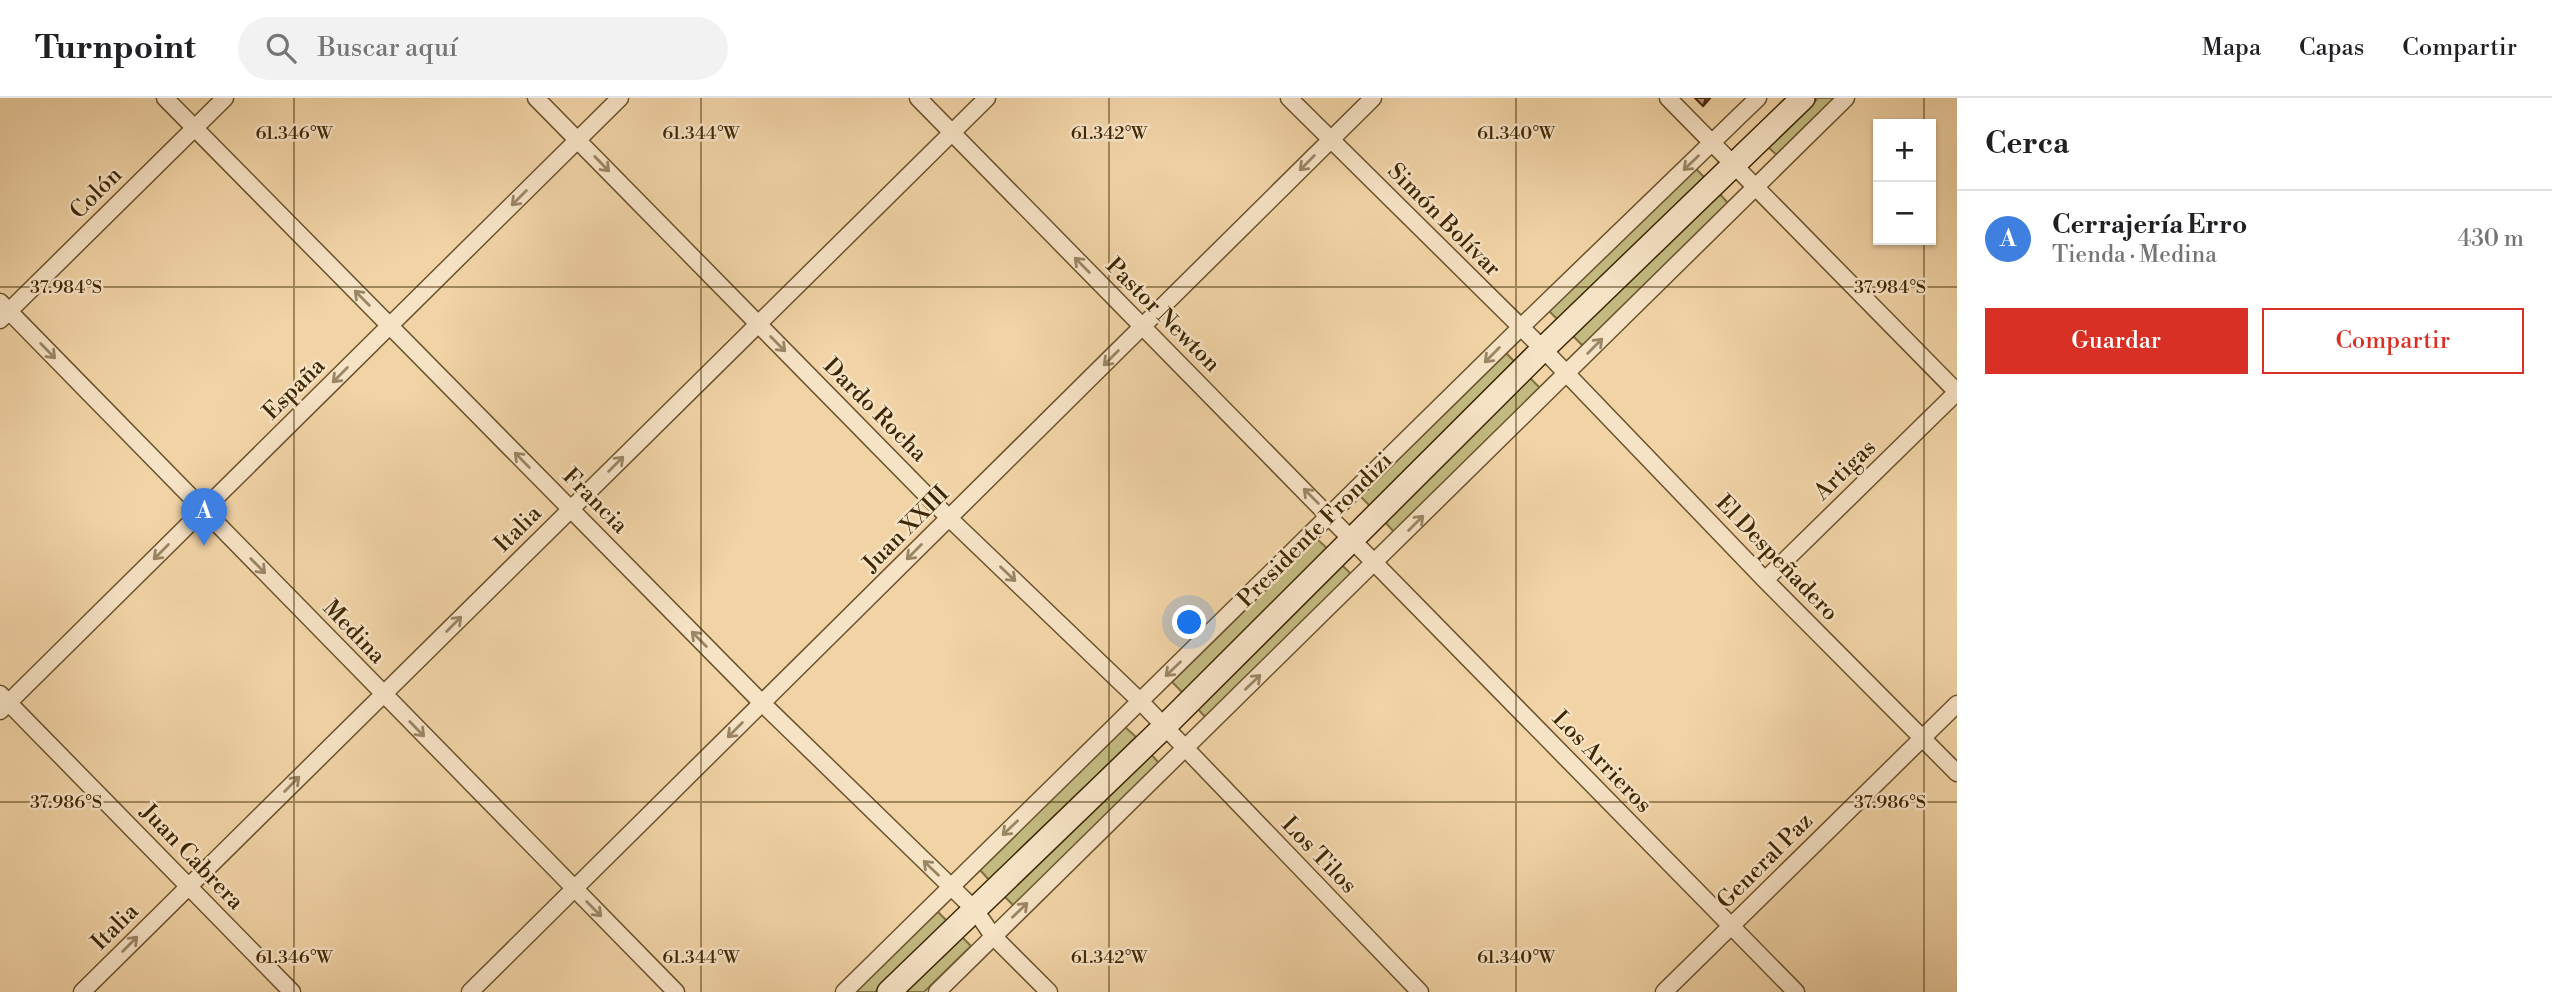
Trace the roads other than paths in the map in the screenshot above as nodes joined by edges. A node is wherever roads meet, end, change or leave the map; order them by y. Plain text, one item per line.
1 (164, 98) edge
2 (225, 98) edge
3 (536, 98) edge
4 (620, 98) edge
5 (918, 98) edge
6 (987, 98) edge
7 (1289, 98) edge
8 (1373, 98) edge
9 (1668, 98) edge
10 (1758, 98) edge
11 (1803, 98) edge
12 (1846, 98) edge
13 (194, 128) junction
14 (952, 133) junction
15 (578, 140) junction
16 (1331, 140) junction
17 (1712, 143) junction
18 (1734, 165) junction
19 (1756, 187) junction
20 (3, 311) edge
21 (758, 324) junction
22 (390, 326) junction
23 (1142, 326) junction
24 (1521, 327) junction
25 (1543, 349) junction
26 (1567, 373) junction
27 (1957, 392) edge
28 (571, 509) junction
29 (203, 511) junction
30 (1331, 516) junction
31 (949, 518) junction
32 (1353, 540) junction
33 (1376, 563) junction
34 (1765, 580) junction
35 (383, 694) junction
36 (1140, 701) junction
37 (3, 703) edge
38 (762, 703) junction
39 (1957, 704) edge
40 (1164, 727) junction
41 (1922, 738) junction
42 (1185, 749) junction
43 (1957, 773) edge
44 (188, 887) junction
45 (951, 887) junction
46 (575, 889) junction
47 (975, 910) junction
48 (1731, 926) junction
49 (993, 936) junction
50 (82, 992) edge
51 (292, 992) edge
52 (470, 992) edge
53 (676, 992) edge
54 (844, 992) edge
55 (889, 992) edge
56 (937, 992) edge
57 (1049, 992) edge
58 (1420, 992) edge
59 (1664, 992) edge
60 (1796, 992) edge

1 - 13 street, Francia
2 - 13 street, Colón
3 - 15 street, Dardo Rocha
4 - 15 street, España
5 - 14 street, Pastor Newton
6 - 14 street, Italia
7 - 16 street, Simón Bolívar
8 - 16 street, Juan XXIII
9 - 17 street
10 - 17 street, Presidente Frondizi
11 - 18 main road, Presidente Frondizi
12 - 19 street
13 - 20 street, Colón
22 -> 13 street, Francia
14 - 21 street, Italia
23 -> 14 street, Pastor Newton
15 -> 21 street, Dardo Rocha
15 -> 22 street, España
16 -> 23 street, Juan XXIII
16 - 24 street, Simón Bolívar
17 - 18 street
17 -> 24 street, Presidente Frondizi
18 - 19 street
18 - 25 main road, Presidente Frondizi
26 -> 19 street
19 - 27 street
20 -> 29 street, Medina
28 -> 21 street, Italia
21 -> 31 street, Dardo Rocha
28 -> 22 street, Francia
22 -> 29 street, España
30 -> 23 street, Pastor Newton
23 -> 31 street, Juan XXIII
24 - 25 street, Simón Bolívar
24 -> 30 street, Presidente Frondizi
25 - 26 street, Simón Bolívar
25 - 32 main road, Presidente Frondizi
33 -> 26 street
26 - 34 street, El Despeñadero
27 - 34 street, Artigas
35 -> 28 street, Italia
38 -> 28 street, Francia
29 -> 35 street, Medina
29 -> 37 street, España
30 - 32 street, Pastor Newton
30 -> 36 street, Presidente Frondizi
31 -> 36 street, Dardo Rocha
31 -> 38 street, Juan XXIII
32 - 33 street, Pastor Newton
32 - 40 main road, Presidente Frondizi
42 -> 33 street
33 - 48 street, Los Arrieros
34 - 41 street, El Despeñadero
44 -> 35 street, Italia
35 -> 46 street, Medina
36 - 40 street, Dardo Rocha
36 -> 45 street, Presidente Frondizi
37 - 44 street, Juan Cabrera
45 -> 38 street, Francia
38 -> 46 street, Juan XXIII
39 - 41 street, General Paz
40 - 42 street, Dardo Rocha
40 - 47 main road, Presidente Frondizi
41 - 43 street, El Despeñadero
41 - 48 street, General Paz
49 -> 42 street
42 - 58 street, Los Tilos
50 -> 44 street, Italia
44 - 51 street, Juan Cabrera
45 - 47 street, Francia
45 - 54 street, Presidente Frondizi
46 - 52 street, Juan XXIII
46 -> 53 street, Medina
47 - 49 street, Francia
47 - 55 main road, Presidente Frondizi
48 - 59 street, General Paz
48 - 60 street, Los Arrieros
49 - 56 street
49 - 57 street, Francia

